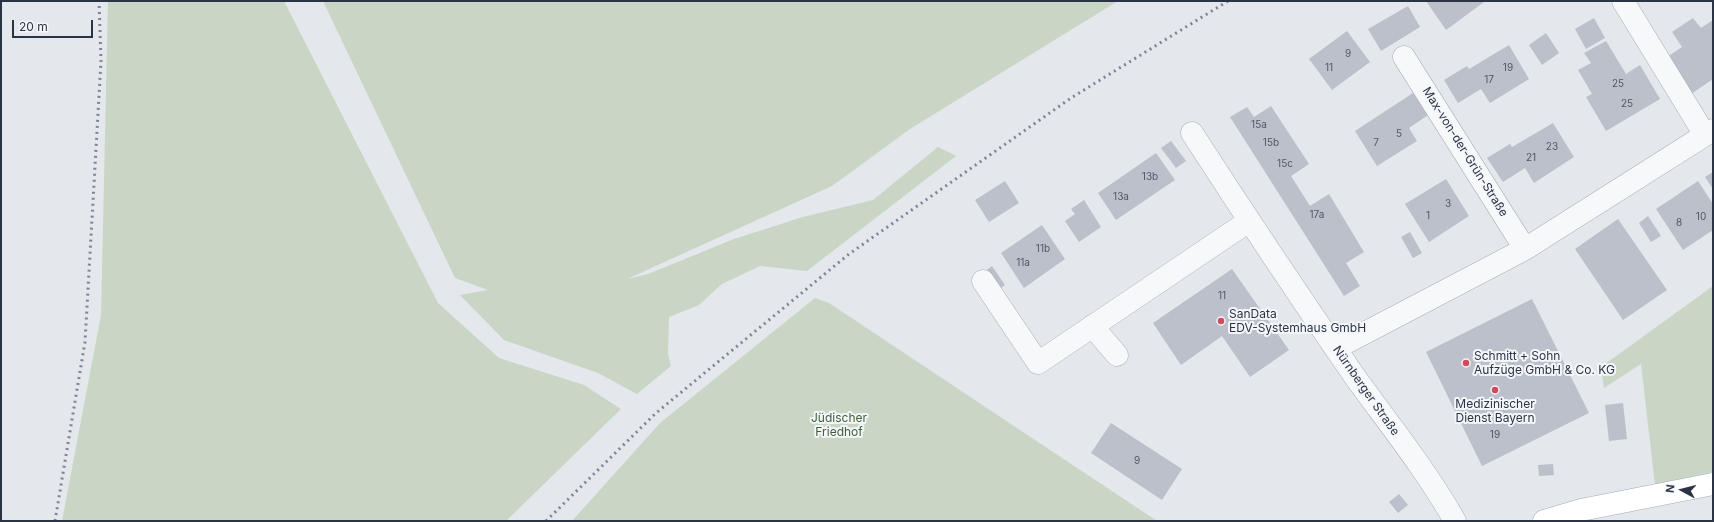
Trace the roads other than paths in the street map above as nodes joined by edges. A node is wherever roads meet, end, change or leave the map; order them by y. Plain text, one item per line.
1 (1623, 1) edge
2 (1404, 56) dead end
3 (1709, 132) edge
4 (1192, 133) dead end
5 (1249, 221) junction
6 (1525, 248) junction
7 (984, 281) dead end
8 (1092, 326) junction
9 (1336, 348) junction
10 (1117, 355) dead end
11 (1713, 484) edge
12 (1455, 521) edge
13 (1544, 521) edge

1 - 3 street
2 - 6 street, Max-von-der-Grün-Straße
3 - 6 street
4 - 5 street, Nürnberger Straße
5 - 8 street
5 - 9 street, Nürnberger Straße
6 - 9 street
7 - 8 street
8 - 10 street
9 - 12 street, Nürnberger Straße
11 - 13 main road

